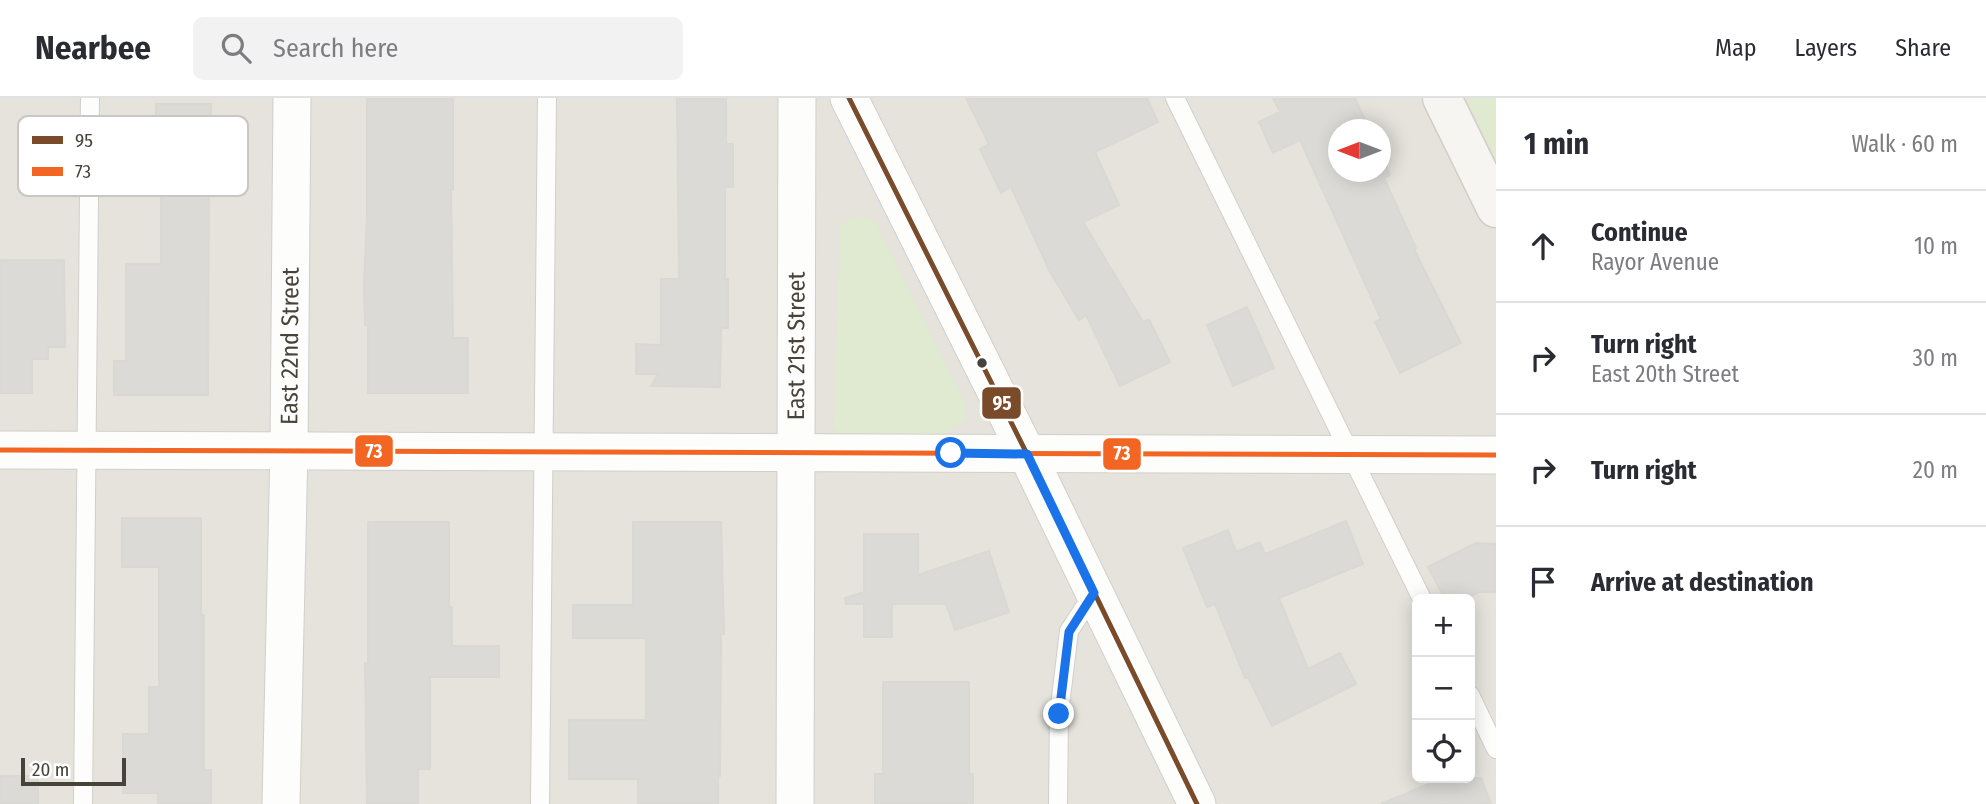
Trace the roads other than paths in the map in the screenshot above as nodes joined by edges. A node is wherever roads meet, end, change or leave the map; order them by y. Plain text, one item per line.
1 (90, 98) edge
2 (292, 98) edge
3 (547, 98) edge
4 (797, 98) edge
5 (849, 98) edge
6 (1175, 98) edge
7 (1442, 98) edge
8 (90, 116) edge
9 (89, 196) edge
10 (1496, 208) edge
11 (85, 449) junction
12 (289, 449) junction
13 (0, 450) edge
14 (798, 452) junction
15 (542, 453) junction
16 (1350, 453) junction
17 (1027, 454) junction
18 (1496, 455) edge
19 (1094, 593) junction
20 (1420, 594) edge
21 (1475, 705) edge
22 (1496, 748) edge
23 (83, 804) edge
24 (281, 804) edge
25 (540, 804) edge
26 (795, 804) edge
27 (1058, 804) edge
28 (1197, 804) edge

1 - 8 lane
2 - 12 street, East 22nd Street
3 - 15 lane
4 - 14 street, East 21st Street
5 - 17 street
6 - 16 lane
7 - 10 main road
9 - 11 lane
11 - 12 street
11 - 13 street
11 - 23 lane
12 - 15 street
12 - 24 street, East 22nd Street
14 - 15 street
14 - 17 street
14 - 26 street, East 21st Street
15 - 25 lane
16 - 17 street
16 - 18 street
16 - 20 lane
17 - 19 street
19 - 27 lane
19 - 28 street
21 - 22 lane

